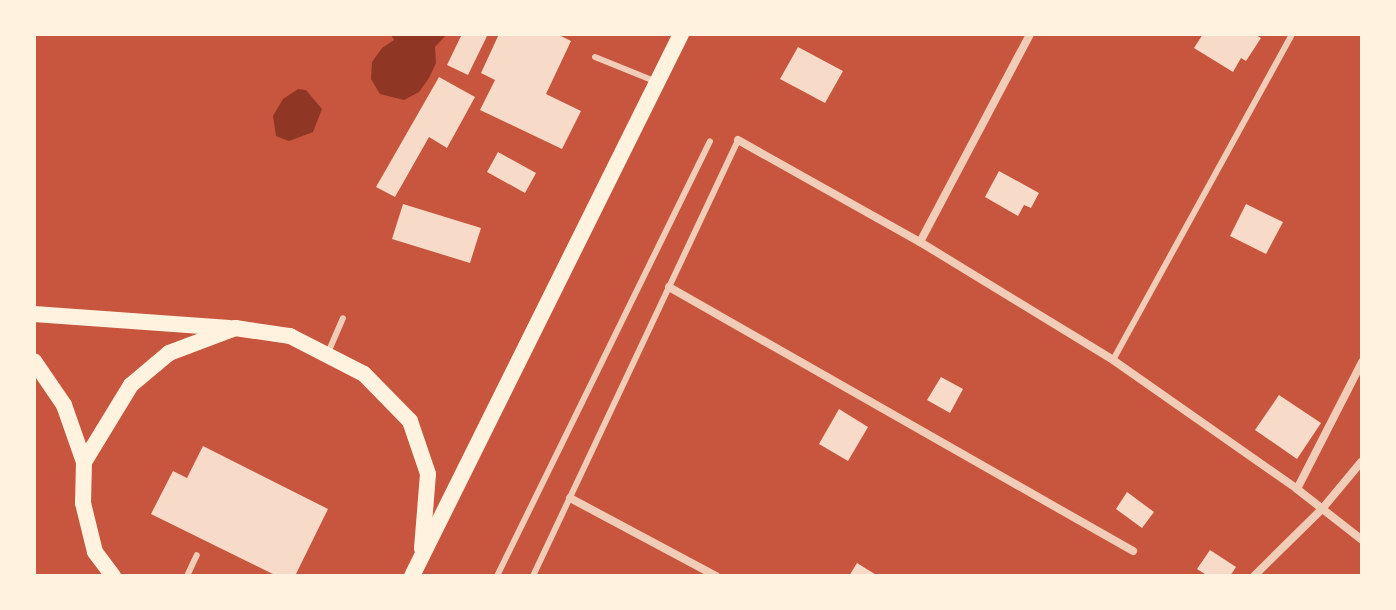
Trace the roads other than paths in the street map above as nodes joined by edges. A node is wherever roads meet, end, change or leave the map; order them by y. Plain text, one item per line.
1 (681, 34) edge
2 (1030, 34) edge
3 (1292, 34) edge
4 (595, 57) dead end
5 (657, 82) junction
6 (738, 140) joint
7 (710, 141) dead end
8 (920, 242) junction
9 (669, 287) junction
10 (34, 314) edge
11 (343, 318) dead end
12 (235, 328) junction
13 (327, 355) junction
14 (1113, 360) junction
15 (34, 361) edge
16 (1362, 362) edge
17 (1362, 461) edge
18 (84, 462) junction
19 (1297, 489) junction
20 (570, 498) junction
21 (1322, 509) junction
22 (1362, 540) edge
23 (1133, 551) dead end
24 (197, 555) dead end
25 (421, 559) junction
26 (113, 576) edge
27 (187, 576) edge
28 (404, 576) edge
29 (412, 576) edge
30 (497, 576) edge
31 (533, 576) edge
32 (716, 576) edge
33 (1254, 576) edge

1 - 5 main road
2 - 8 street
3 - 14 lane
4 - 5 lane
5 - 25 main road
6 - 8 street
6 - 9 lane
7 - 30 lane
8 - 14 street
9 - 20 lane
9 - 23 street
10 - 12 main road
11 - 13 lane
12 - 13 main road
12 - 18 main road
13 - 25 main road
14 - 19 street
15 - 18 main road
16 - 19 street
17 - 21 street
18 - 26 main road
19 - 21 street
20 - 31 lane
20 - 32 street
21 - 22 street
21 - 33 street
24 - 27 lane
25 - 28 main road
25 - 29 main road

